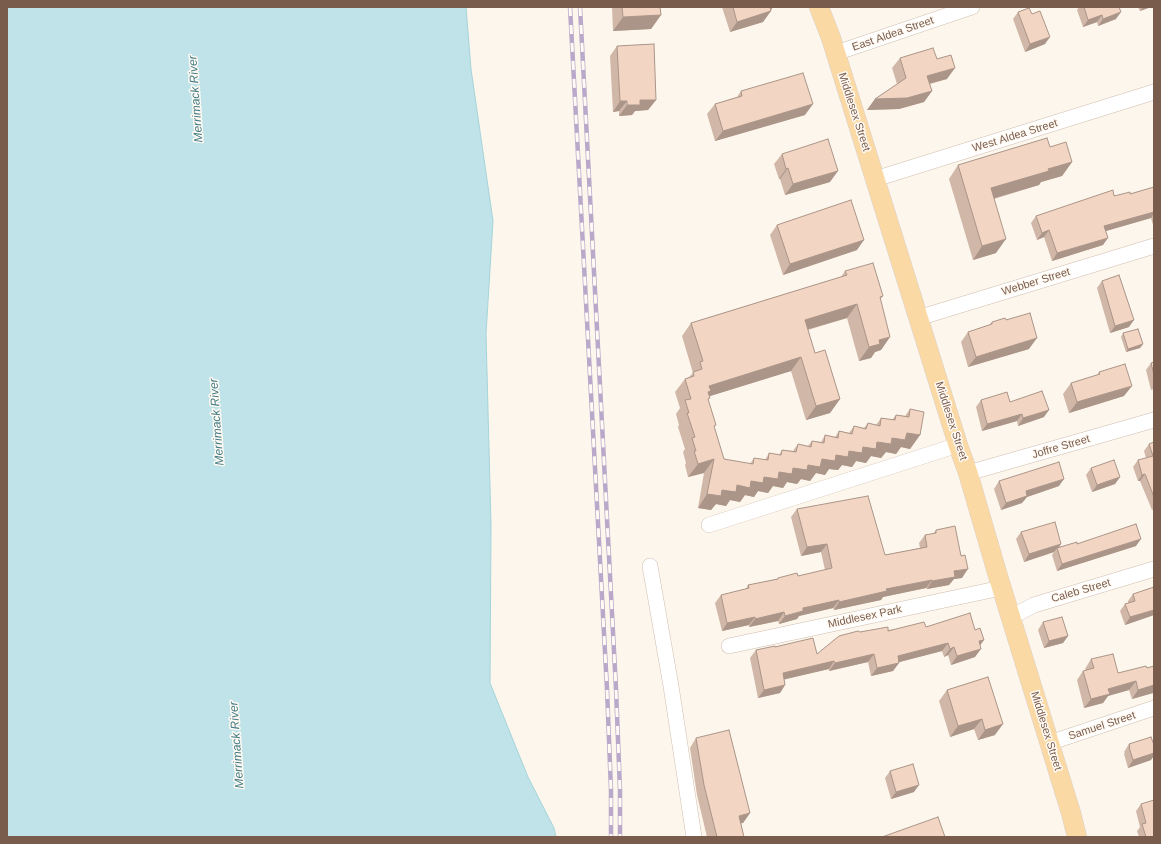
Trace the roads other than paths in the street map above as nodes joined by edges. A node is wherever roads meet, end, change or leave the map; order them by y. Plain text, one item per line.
1 (819, 7) edge
2 (972, 7) edge
3 (836, 53) junction
4 (1154, 92) edge
5 (875, 179) junction
6 (1154, 246) edge
7 (918, 318) junction
8 (1154, 420) edge
9 (958, 445) junction
10 (968, 473) junction
11 (708, 525) dead end
12 (650, 566) dead end
13 (1154, 569) edge
14 (1002, 588) junction
15 (1010, 617) junction
16 (729, 646) dead end
17 (1154, 708) edge
18 (1050, 743) junction
19 (694, 837) edge
20 (1077, 837) edge

1 - 3 main road, Middlesex Street
2 - 3 street, East Aldea Street
3 - 5 main road, Middlesex Street
4 - 5 street, West Aldea Street
5 - 7 main road, Middlesex Street
6 - 7 street, Webber Street
7 - 9 main road, Middlesex Street
8 - 10 street, Joffre Street
9 - 10 main road, Middlesex Street
9 - 11 street
10 - 14 main road, Middlesex Street
12 - 19 street
13 - 15 street, Caleb Street
14 - 15 main road, Middlesex Street
14 - 16 street, Middlesex Park
15 - 18 main road, Middlesex Street
17 - 18 street, Samuel Street
18 - 20 main road, Middlesex Street

